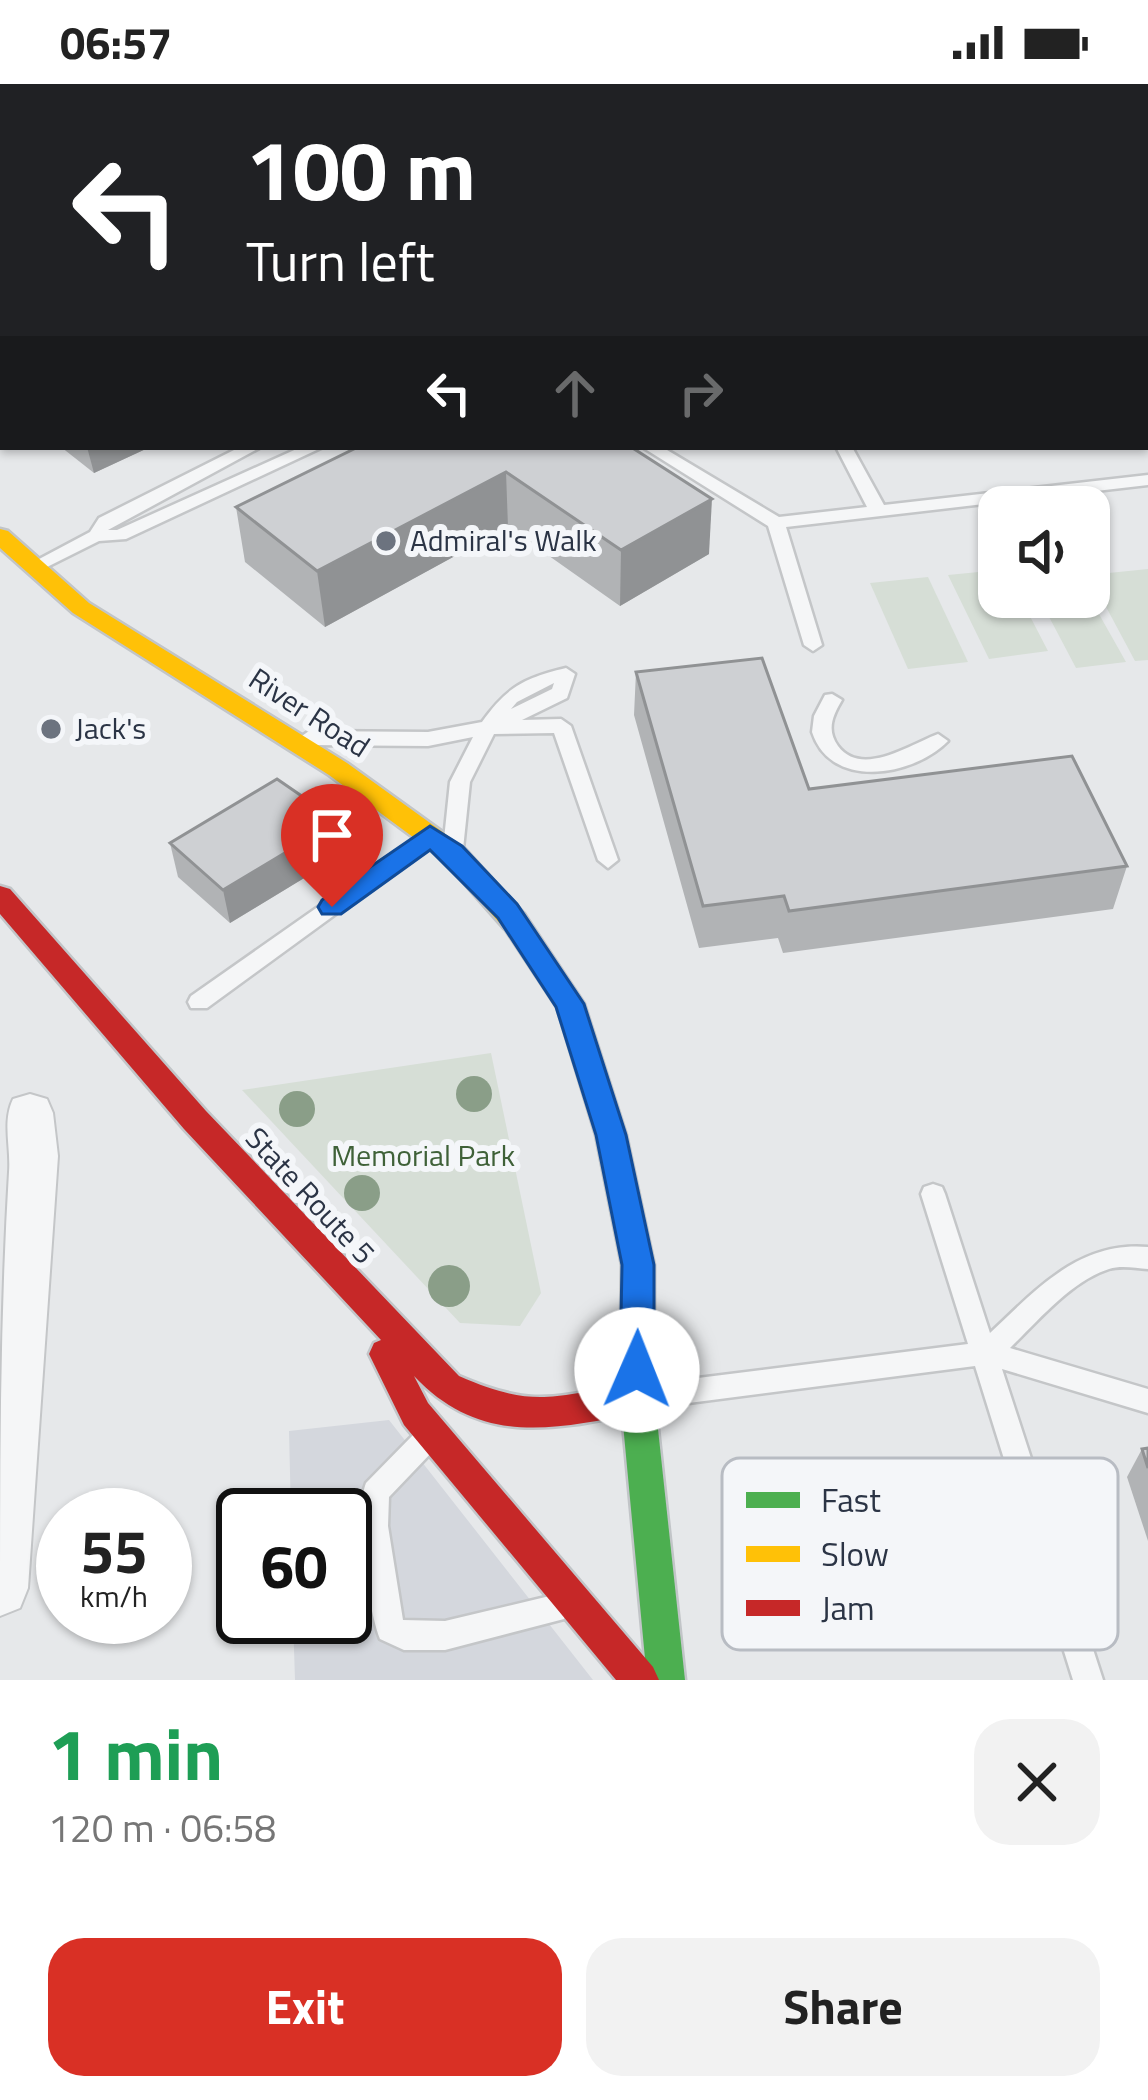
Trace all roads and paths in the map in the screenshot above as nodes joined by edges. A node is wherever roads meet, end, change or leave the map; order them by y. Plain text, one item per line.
1 (247, 450) edge
2 (308, 450) edge
3 (655, 450) edge
4 (846, 450) edge
5 (1148, 480) edge
6 (878, 511) junction
7 (776, 523) junction
8 (0, 536) edge
9 (96, 536) junction
10 (34, 566) junction
11 (812, 644) dead end
12 (832, 700) dead end
13 (488, 727) junction
14 (290, 739) junction
15 (938, 741) dead end
16 (441, 844) junction
17 (608, 860) dead end
18 (0, 896) edge
19 (199, 1002) dead end
20 (30, 1113) dead end
21 (933, 1194) dead end
22 (1148, 1258) edge
23 (358, 1297) junction
24 (987, 1353) junction
25 (638, 1397) junction
26 (1148, 1401) edge
27 (434, 1436) junction
28 (1019, 1458) edge
29 (0, 1588) edge
30 (575, 1604) junction
31 (1079, 1650) edge
32 (640, 1680) edge
33 (667, 1680) edge
34 (1088, 1680) edge

1 - 9 lane
2 - 9 lane
3 - 7 lane
4 - 6 lane
5 - 6 lane
6 - 7 lane
7 - 11 lane
8 - 10 main road, River Road
9 - 10 lane
10 - 14 main road, River Road
12 - 15 lane
13 - 14 lane
13 - 16 lane
13 - 17 lane
14 - 16 main road, River Road
16 - 19 lane
16 - 25 main road, River Road
18 - 23 main road, State Route 5
20 - 29 street
21 - 24 lane
22 - 24 lane
23 - 25 main road, State Route 5
23 - 27 main road
24 - 25 lane
24 - 26 lane
24 - 28 lane
25 - 33 main road, River Road
27 - 30 main road
27 - 30 lane
30 - 32 main road
31 - 34 lane

